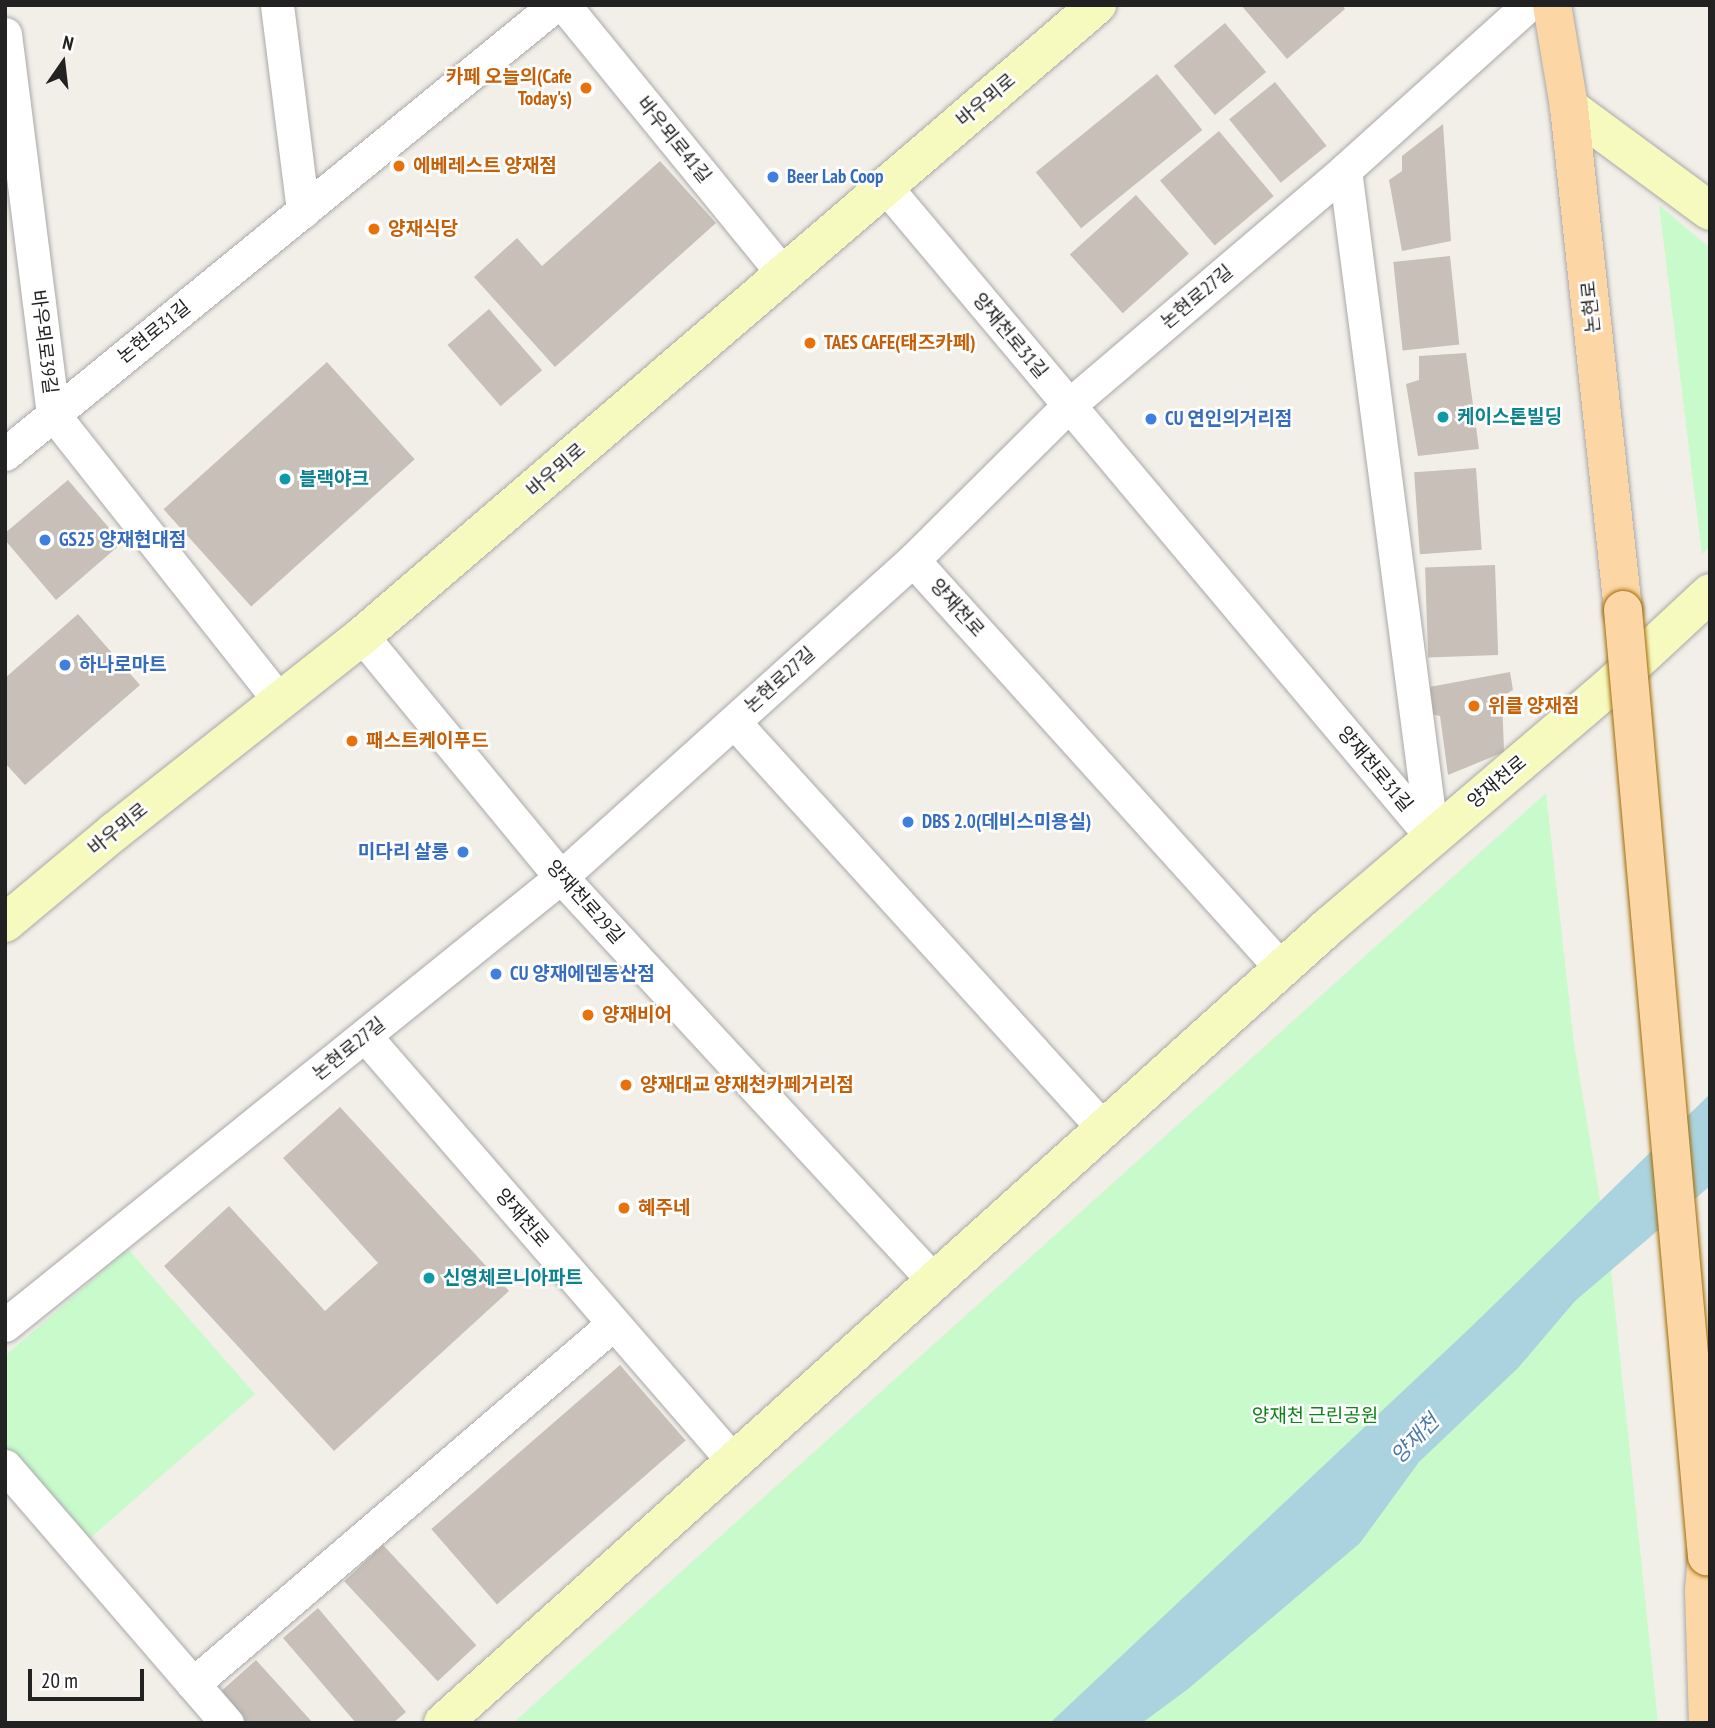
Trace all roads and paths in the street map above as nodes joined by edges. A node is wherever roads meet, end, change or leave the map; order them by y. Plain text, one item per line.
1 (277, 5) edge
2 (555, 5) edge
3 (564, 5) edge
4 (1097, 5) edge
5 (1528, 5) edge
6 (1552, 5) edge
7 (5, 34) edge
8 (1569, 107) junction
9 (1345, 170) junction
10 (885, 186) junction
11 (303, 211) junction
12 (1710, 212) edge
13 (784, 275) junction
14 (1068, 406) junction
15 (53, 414) junction
16 (5, 454) edge
17 (913, 560) junction
18 (1710, 593) edge
19 (362, 636) junction
20 (279, 700) junction
21 (734, 722) junction
22 (1432, 837) junction
23 (561, 877) junction
24 (5, 923) edge
25 (1282, 969) junction
26 (365, 1036) junction
27 (1103, 1128) junction
28 (934, 1281) junction
29 (613, 1324) junction
30 (5, 1325) edge
31 (734, 1462) junction
32 (5, 1466) edge
33 (1708, 1560) edge
34 (193, 1684) junction
35 (228, 1723) edge
36 (443, 1723) edge
37 (1709, 1723) edge

1 - 11 street
2 - 11 street, 논현로31길
3 - 13 street, 바우뫼로41길
4 - 10 street, 바우뫼로
5 - 9 street, 논현로27길
6 - 8 main road, 논현로
7 - 15 street, 바우뫼로39길
8 - 12 street
8 - 33 main road, 논현로, bridge
9 - 14 street, 논현로27길
9 - 22 street, 양재천로31길
10 - 13 street, 바우뫼로
10 - 14 street, 양재천로31길
11 - 15 street, 논현로31길
13 - 19 street, 바우뫼로
14 - 17 street, 논현로27길
14 - 22 street, 양재천로31길
15 - 16 street, 논현로31길
15 - 20 street, 바우뫼로39길
17 - 21 street, 논현로27길
17 - 25 street, 양재천로
18 - 22 street, 양재천로
19 - 20 street, 바우뫼로
19 - 23 street, 양재천로29길
20 - 24 street, 바우뫼로
21 - 23 street, 논현로27길
21 - 27 street
22 - 25 street, 양재천로
23 - 26 street, 논현로27길
23 - 28 street, 양재천로29길
25 - 27 street, 양재천로
26 - 29 street, 양재천로
26 - 30 street, 논현로27길
27 - 28 street, 양재천로
28 - 31 street, 양재천로
29 - 31 street, 양재천로
29 - 34 street
31 - 36 street, 양재천로
32 - 34 street
33 - 37 main road
34 - 35 street

